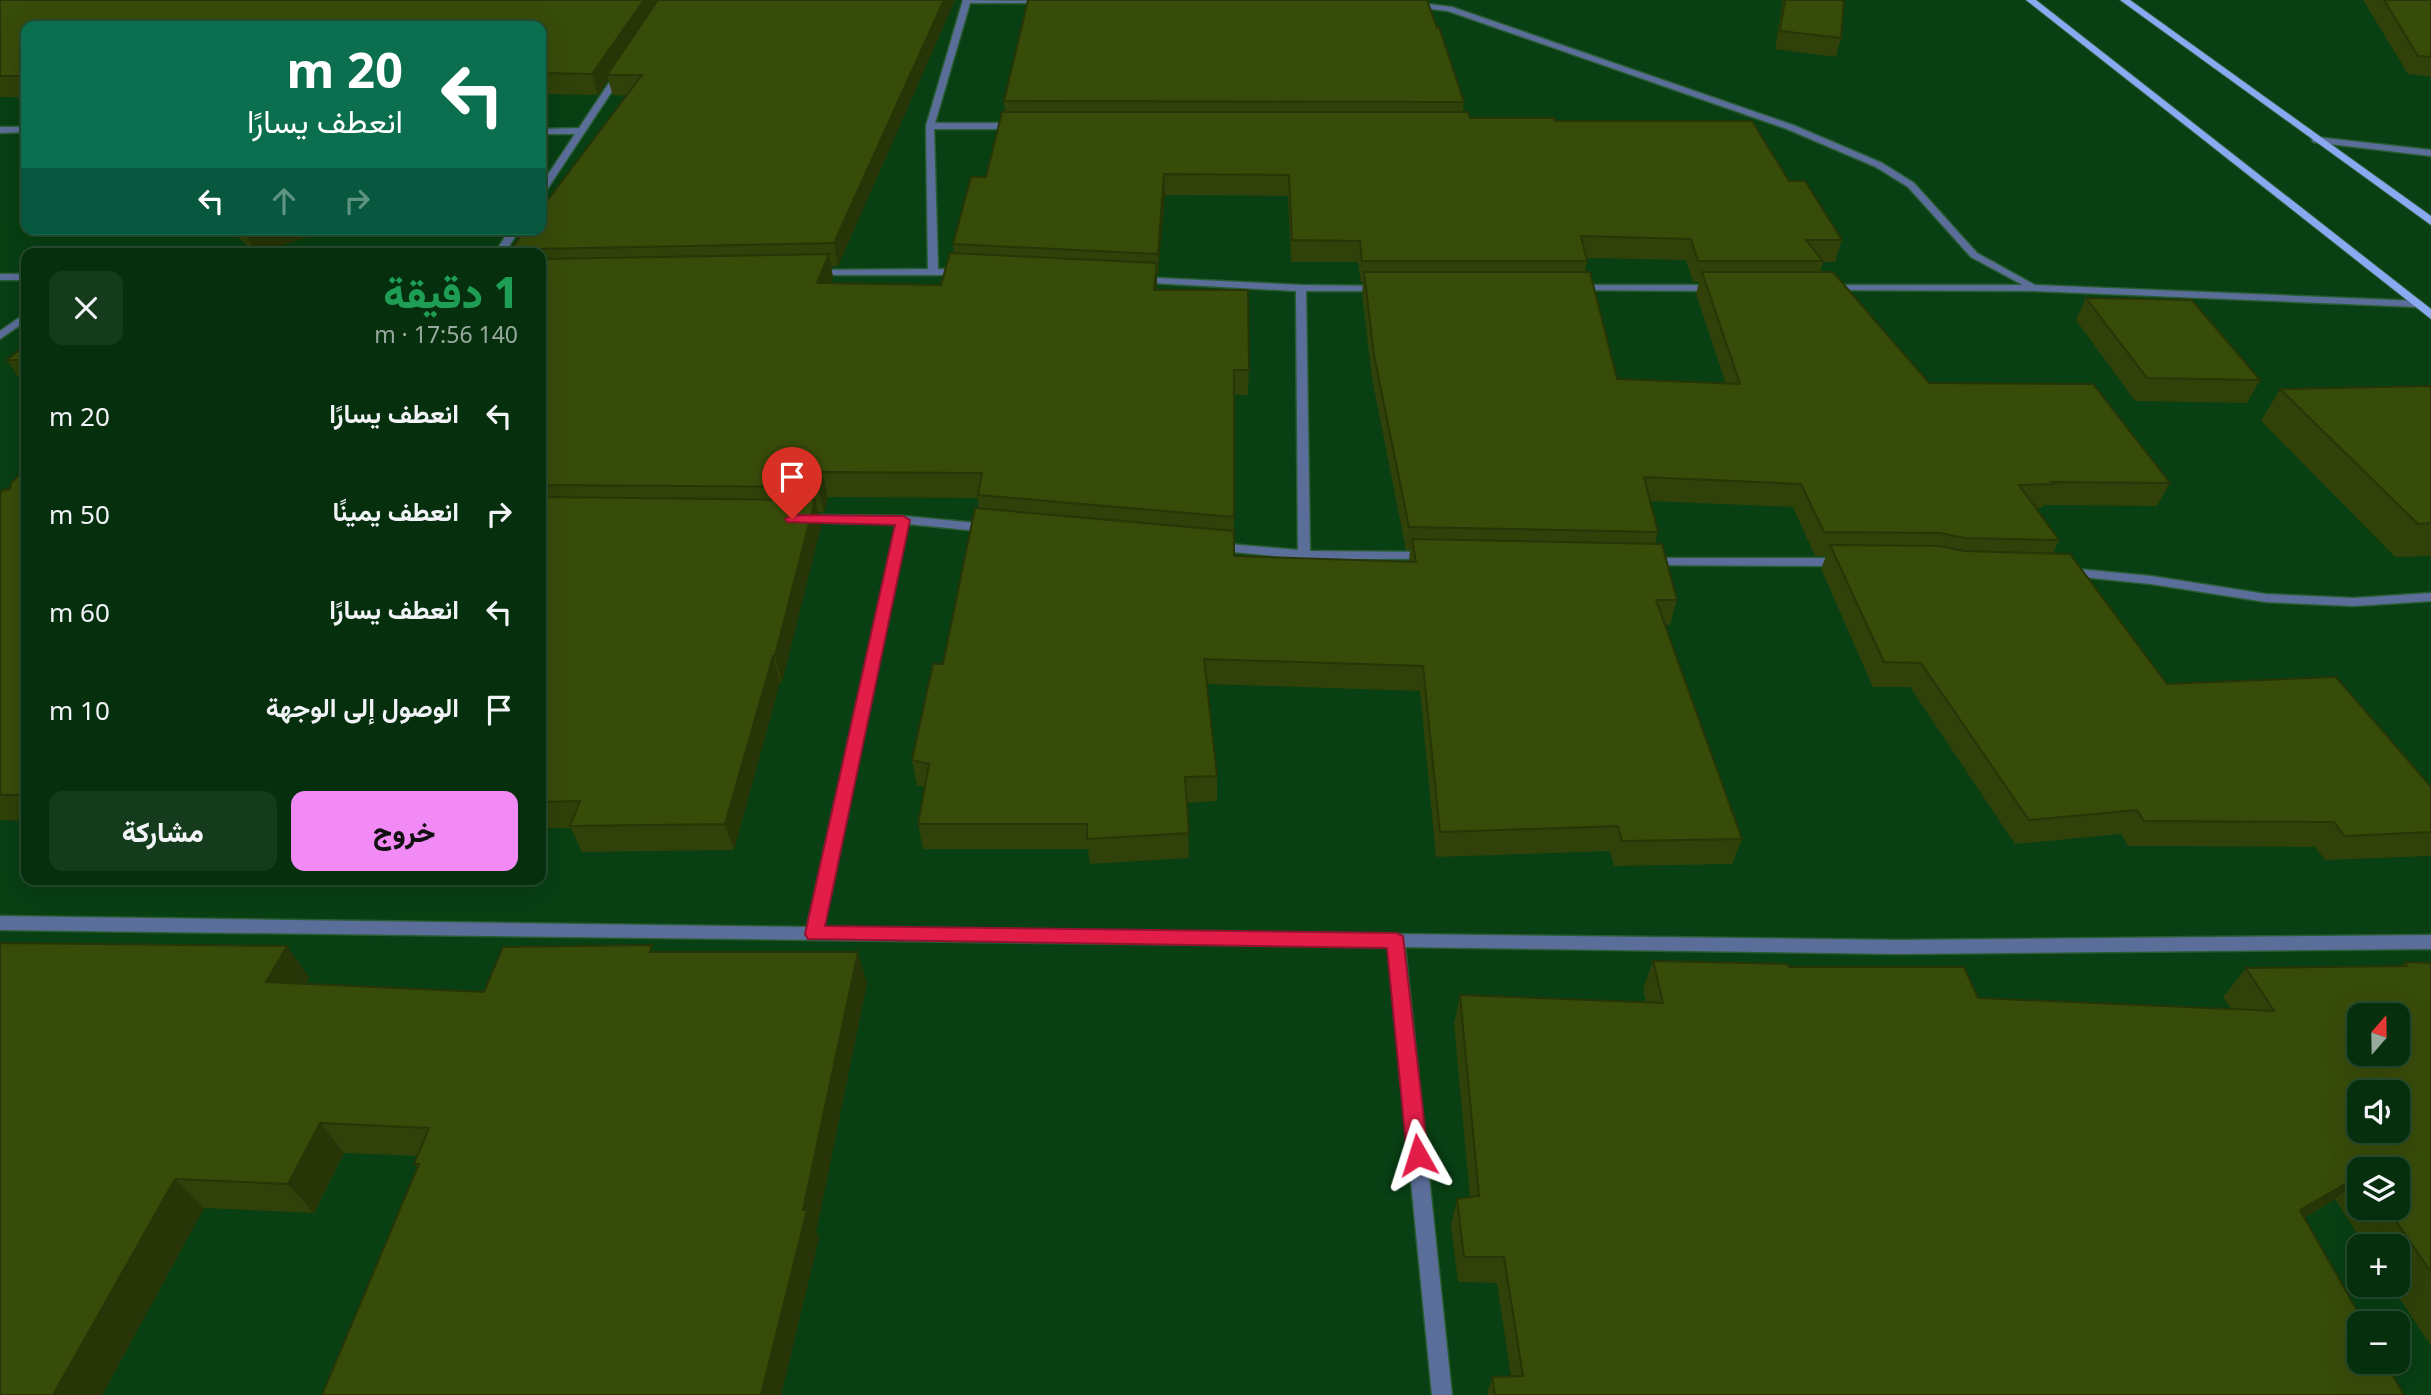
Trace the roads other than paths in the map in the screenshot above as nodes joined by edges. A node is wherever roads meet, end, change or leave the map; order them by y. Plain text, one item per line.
1 (967, 0) edge
2 (2030, 0) edge
3 (2124, 0) edge
4 (1062, 1) edge
5 (1403, 4) edge
6 (624, 66) edge
7 (930, 126) junction
8 (1027, 126) edge
9 (1762, 127) dead end
10 (1790, 127) junction
11 (0, 130) edge
12 (21, 131) edge
13 (546, 131) edge
14 (581, 131) junction
15 (2316, 140) junction
16 (2431, 153) edge
17 (546, 184) edge
18 (2431, 221) edge
19 (933, 270) junction
20 (974, 272) edge
21 (807, 273) edge
22 (0, 277) edge
23 (21, 277) edge
24 (1124, 279) edge
25 (1301, 288) junction
26 (1398, 288) edge
27 (1564, 288) edge
28 (1730, 288) edge
29 (1813, 288) edge
30 (2034, 288) junction
31 (2417, 304) junction
32 (2431, 315) edge
33 (21, 320) edge
34 (0, 336) edge
35 (792, 519) edge
36 (903, 520) junction
37 (1000, 529) edge
38 (1207, 546) edge
39 (1304, 555) junction
40 (1439, 557) edge
41 (1641, 561) edge
42 (1855, 562) edge
43 (2054, 571) edge
44 (2431, 597) edge
45 (0, 923) edge
46 (814, 934) junction
47 (1396, 941) junction
48 (2431, 942) edge
49 (1442, 1395) edge

1 - 4 street
1 - 7 street
2 - 31 main road
3 - 15 main road
5 - 10 street
6 - 14 street
7 - 8 street
7 - 19 street
9 - 10 street
10 - 30 street
11 - 12 street
13 - 14 street
14 - 17 street
15 - 16 street
15 - 18 main road
19 - 20 street
19 - 21 street
22 - 23 street
24 - 25 street
25 - 26 street
25 - 39 street
27 - 28 street
29 - 30 street
30 - 31 street
31 - 32 main road
33 - 34 street
35 - 36 street
36 - 37 street
36 - 46 street
38 - 39 street
39 - 40 street
41 - 42 street
43 - 44 street
45 - 46 street
46 - 47 street
47 - 48 street
47 - 49 street

